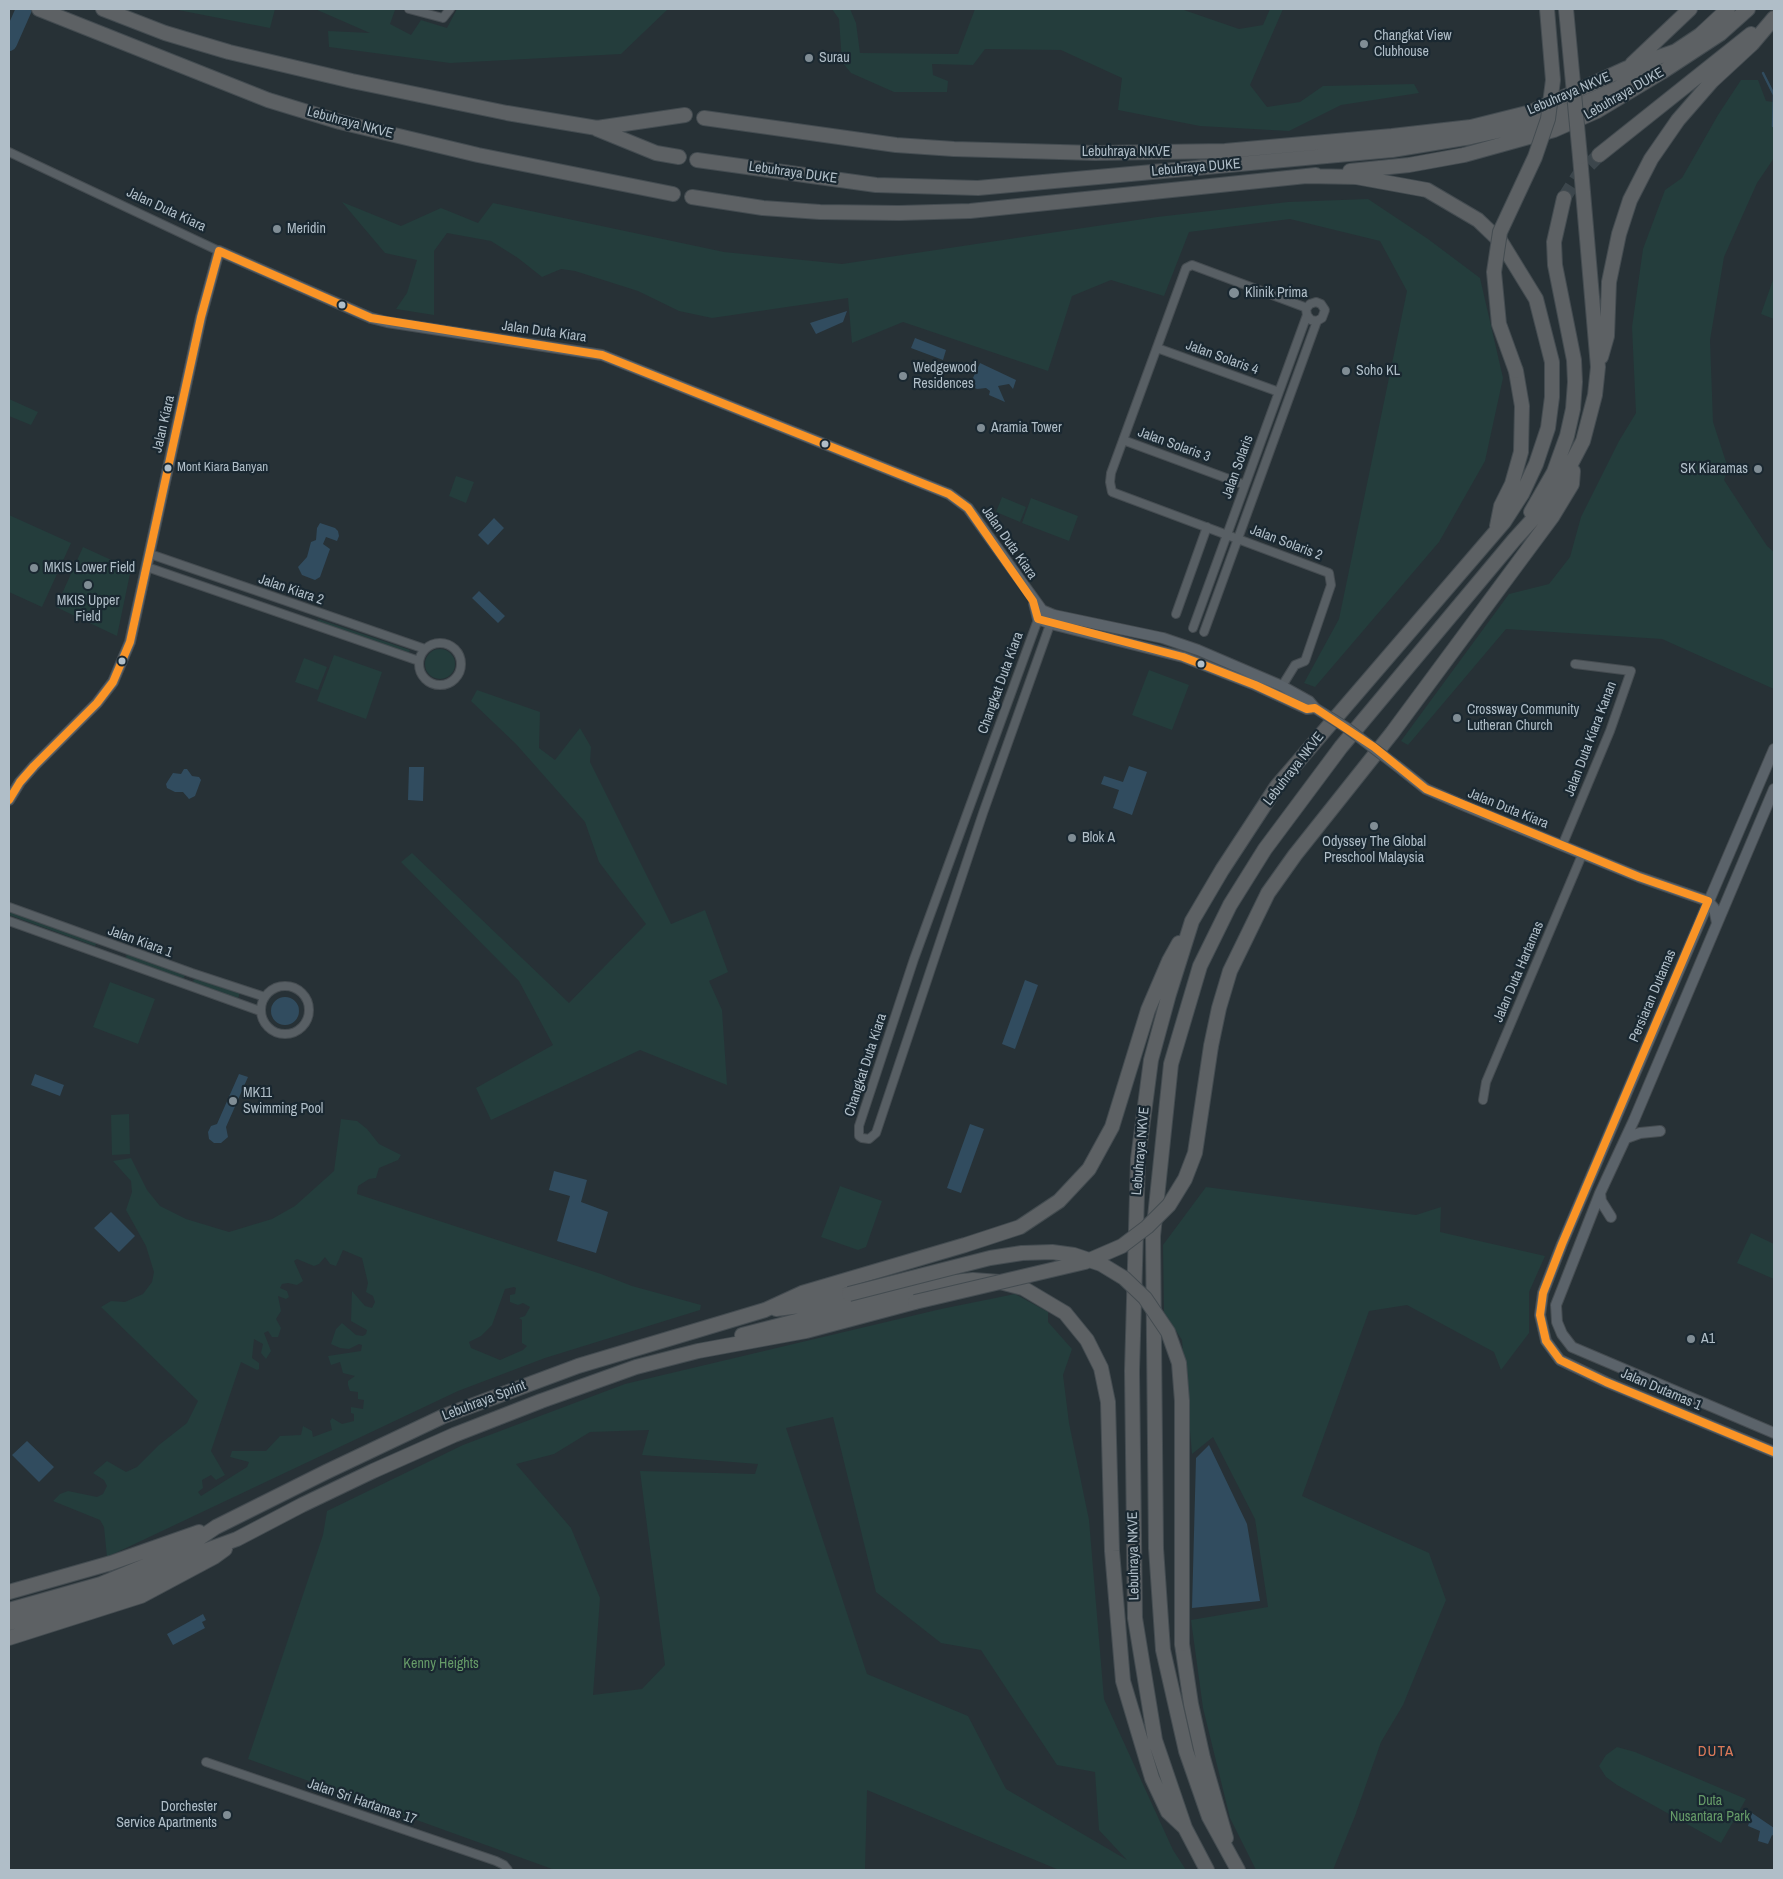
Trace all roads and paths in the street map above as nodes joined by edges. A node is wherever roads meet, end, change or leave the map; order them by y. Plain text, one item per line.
1 (39, 9) edge
2 (409, 9) edge
3 (450, 9) edge
4 (1548, 9) edge
5 (1566, 9) edge
6 (1690, 9) edge
7 (1728, 9) edge
8 (1748, 9) edge
9 (105, 10) edge
10 (1774, 18) edge
11 (1676, 51) junction
12 (1628, 68) junction
13 (685, 115) dead end
14 (704, 118) dead end
15 (597, 128) junction
16 (9, 152) edge
17 (1599, 155) tunnel mouth
18 (679, 157) dead end
19 (697, 160) dead end
20 (1306, 176) junction
21 (673, 194) dead end
22 (692, 197) dead end
23 (1564, 198) tunnel mouth
24 (219, 251) junction
25 (1307, 312) junction
26 (1317, 321) junction
27 (1157, 348) junction
28 (1598, 367) junction
29 (1279, 392) junction
30 (1123, 440) junction
31 (1574, 459) junction
32 (1245, 485) junction
33 (1207, 528) junction
34 (1495, 532) junction
35 (1227, 535) junction
36 (1238, 539) junction
37 (1514, 540) junction
38 (150, 554) junction
39 (147, 567) junction
40 (1176, 614) dead end
41 (1040, 615) junction
42 (1052, 619) junction
43 (1193, 628) dead end
44 (1204, 632) dead end
45 (425, 649) junction
46 (1191, 654) junction
47 (419, 660) junction
48 (1575, 664) dead end
49 (1282, 686) junction
50 (1315, 708) junction
51 (1774, 749) edge
52 (1774, 789) edge
53 (9, 800) edge
54 (1564, 843) junction
55 (1582, 854) junction
56 (1730, 891) junction
57 (1708, 901) junction
58 (9, 907) edge
59 (9, 921) edge
60 (1192, 921) junction
61 (1718, 924) junction
62 (264, 997) junction
63 (260, 1011) junction
64 (1483, 1100) dead end
65 (1660, 1131) dead end
66 (1626, 1138) junction
67 (1600, 1193) junction
68 (1611, 1217) dead end
69 (765, 1310) junction
70 (1546, 1341) joint
71 (698, 1351) junction
72 (1774, 1433) edge
73 (1774, 1452) edge
74 (216, 1527) junction
75 (237, 1539) junction
76 (9, 1592) edge
77 (9, 1610) edge
78 (9, 1623) edge
79 (9, 1638) edge
80 (206, 1762) dead end
81 (1185, 1828) junction
82 (1225, 1846) junction
83 (508, 1870) edge
84 (1207, 1870) edge
85 (1238, 1870) edge

1 - 21 highway, Lebuhraya NKVE
2 - 3 street
4 - 34 highway, bridge
5 - 28 highway, bridge
6 - 12 highway
7 - 11 highway, Lebuhraya DUKE
8 - 20 highway, Lebuhraya DUKE
9 - 15 highway
10 - 17 highway
10 - 28 highway
11 - 12 highway, Lebuhraya DUKE
11 - 19 highway, Lebuhraya DUKE
12 - 14 highway, Lebuhraya NKVE
13 - 15 highway
15 - 18 highway
16 - 24 street, Jalan Duta Kiara
20 - 22 highway
20 - 34 highway, Lebuhraya NKVE
23 - 37 highway
24 - 38 main road, Jalan Kiara
24 - 41 main road, Jalan Duta Kiara
25 - 26 street
25 - 26 street
25 - 27 street
25 - 29 street, Jalan Solaris
26 - 36 street, Jalan Solaris
27 - 29 street, Jalan Solaris 4
27 - 30 street
28 - 31 highway
29 - 32 street, Jalan Solaris
30 - 32 street, Jalan Solaris 3
30 - 33 street, Jalan Solaris 2
31 - 37 highway
31 - 71 highway, bridge
32 - 35 street, Jalan Solaris
33 - 35 street, Jalan Solaris 2
33 - 40 street
34 - 60 highway, Lebuhraya NKVE
35 - 36 street, Jalan Solaris 2
35 - 43 street, Jalan Solaris
36 - 44 street, Jalan Solaris
36 - 49 street, Jalan Solaris 2
37 - 82 highway, Lebuhraya NKVE
38 - 39 main road, Jalan Kiara
38 - 45 street, Jalan Kiara 2
39 - 47 street, Jalan Kiara 2
39 - 53 main road, Jalan Kiara
41 - 42 main road, Jalan Duta Kiara
41 - 42 street, Changkat Duta Kiara
42 - 46 main road, Jalan Duta Kiara
45 - 47 street
45 - 47 street
46 - 49 main road, Jalan Duta Kiara
46 - 50 main road, Jalan Duta Kiara
48 - 54 street, Jalan Duta Kiara Kanan
49 - 50 main road, Jalan Duta Kiara
50 - 54 main road, Jalan Duta Kiara, bridge
51 - 57 main road, Persiaran Dutamas
52 - 56 main road
54 - 55 main road, Jalan Duta Kiara
55 - 57 main road, Jalan Duta Kiara
55 - 64 street, Jalan Duta Hartamas
56 - 57 main road
56 - 61 main road
57 - 61 main road
57 - 70 main road, Persiaran Dutamas
58 - 62 street, Jalan Kiara 1
59 - 63 street, Jalan Kiara 1
60 - 69 highway
60 - 81 highway, Lebuhraya NKVE
61 - 66 main road
62 - 63 street
62 - 63 street
65 - 66 main road
66 - 67 main road
67 - 68 main road
67 - 72 main road, Jalan Dutamas 1
69 - 74 highway, Lebuhraya Sprint
69 - 82 highway, bridge
70 - 73 main road, Jalan Dutamas 1
71 - 75 highway, Lebuhraya Sprint
71 - 81 highway
74 - 76 highway
74 - 77 highway
75 - 78 highway
75 - 79 highway
80 - 83 street, Jalan Sri Hartamas 17
81 - 84 highway, Lebuhraya NKVE
82 - 85 highway, Lebuhraya NKVE

